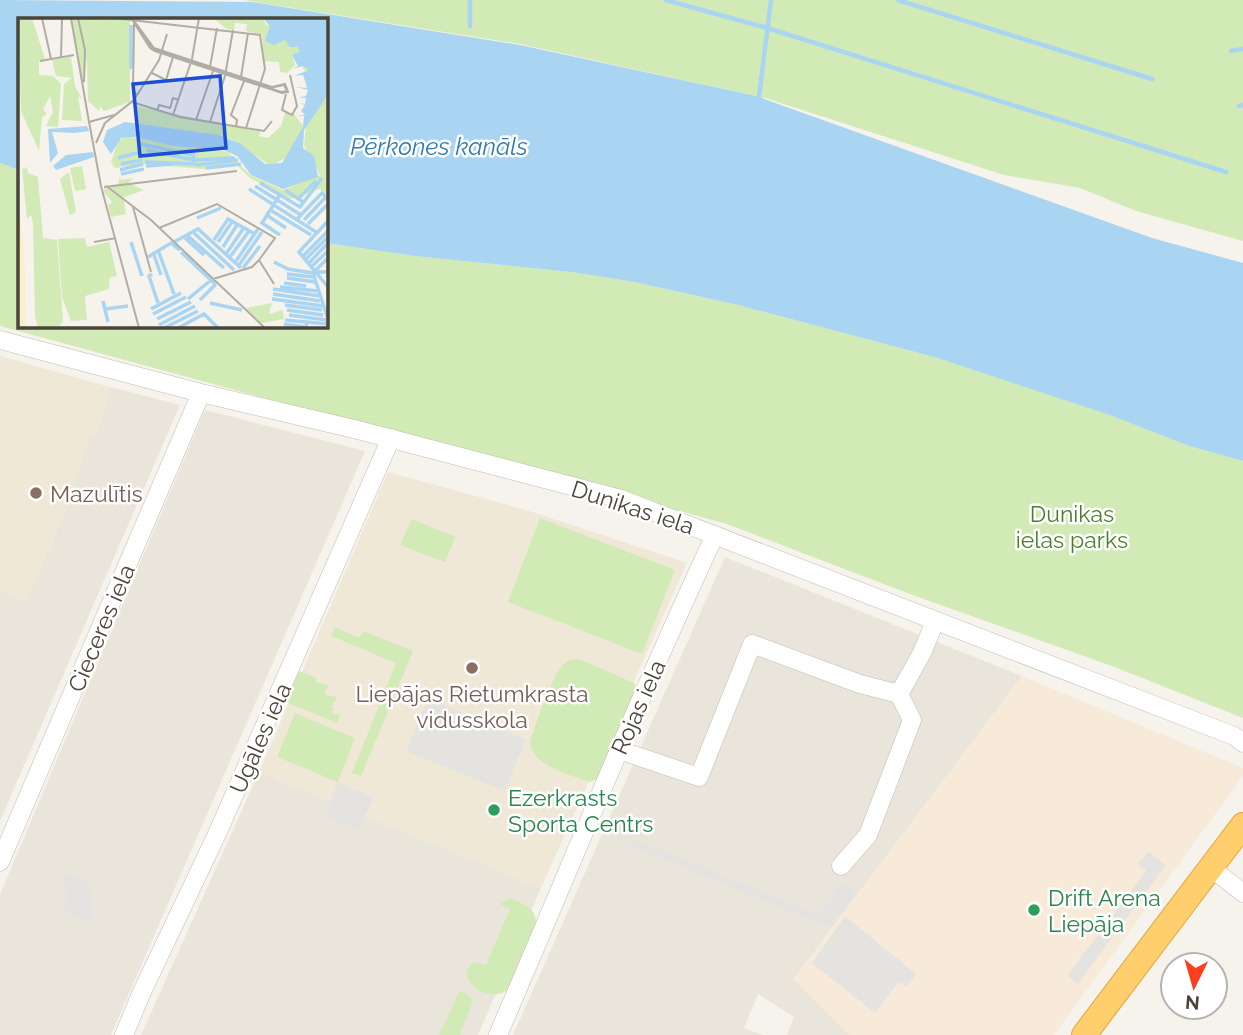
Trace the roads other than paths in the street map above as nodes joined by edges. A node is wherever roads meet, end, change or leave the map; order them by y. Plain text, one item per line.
1 (0, 340) edge
2 (201, 393) junction
3 (391, 438) junction
4 (715, 535) junction
5 (935, 621) junction
6 (900, 694) junction
7 (1243, 743) edge
8 (619, 750) junction
9 (1243, 825) edge
10 (0, 862) edge
11 (841, 866) dead end
12 (1210, 867) junction
13 (1243, 893) edge
14 (124, 1035) edge
15 (498, 1035) edge
16 (1084, 1035) edge

1 - 2 street, Dunikas iela
2 - 3 street, Dunikas iela
2 - 10 street, Cieceres iela
3 - 4 street, Dunikas iela
3 - 14 street, Ugāles iela
4 - 5 street, Dunikas iela
4 - 8 street, Rojas iela
5 - 6 street
5 - 7 street, Dunikas iela
6 - 8 street
6 - 11 street
8 - 15 street, Rojas iela
9 - 12 highway
12 - 13 street
12 - 16 highway

